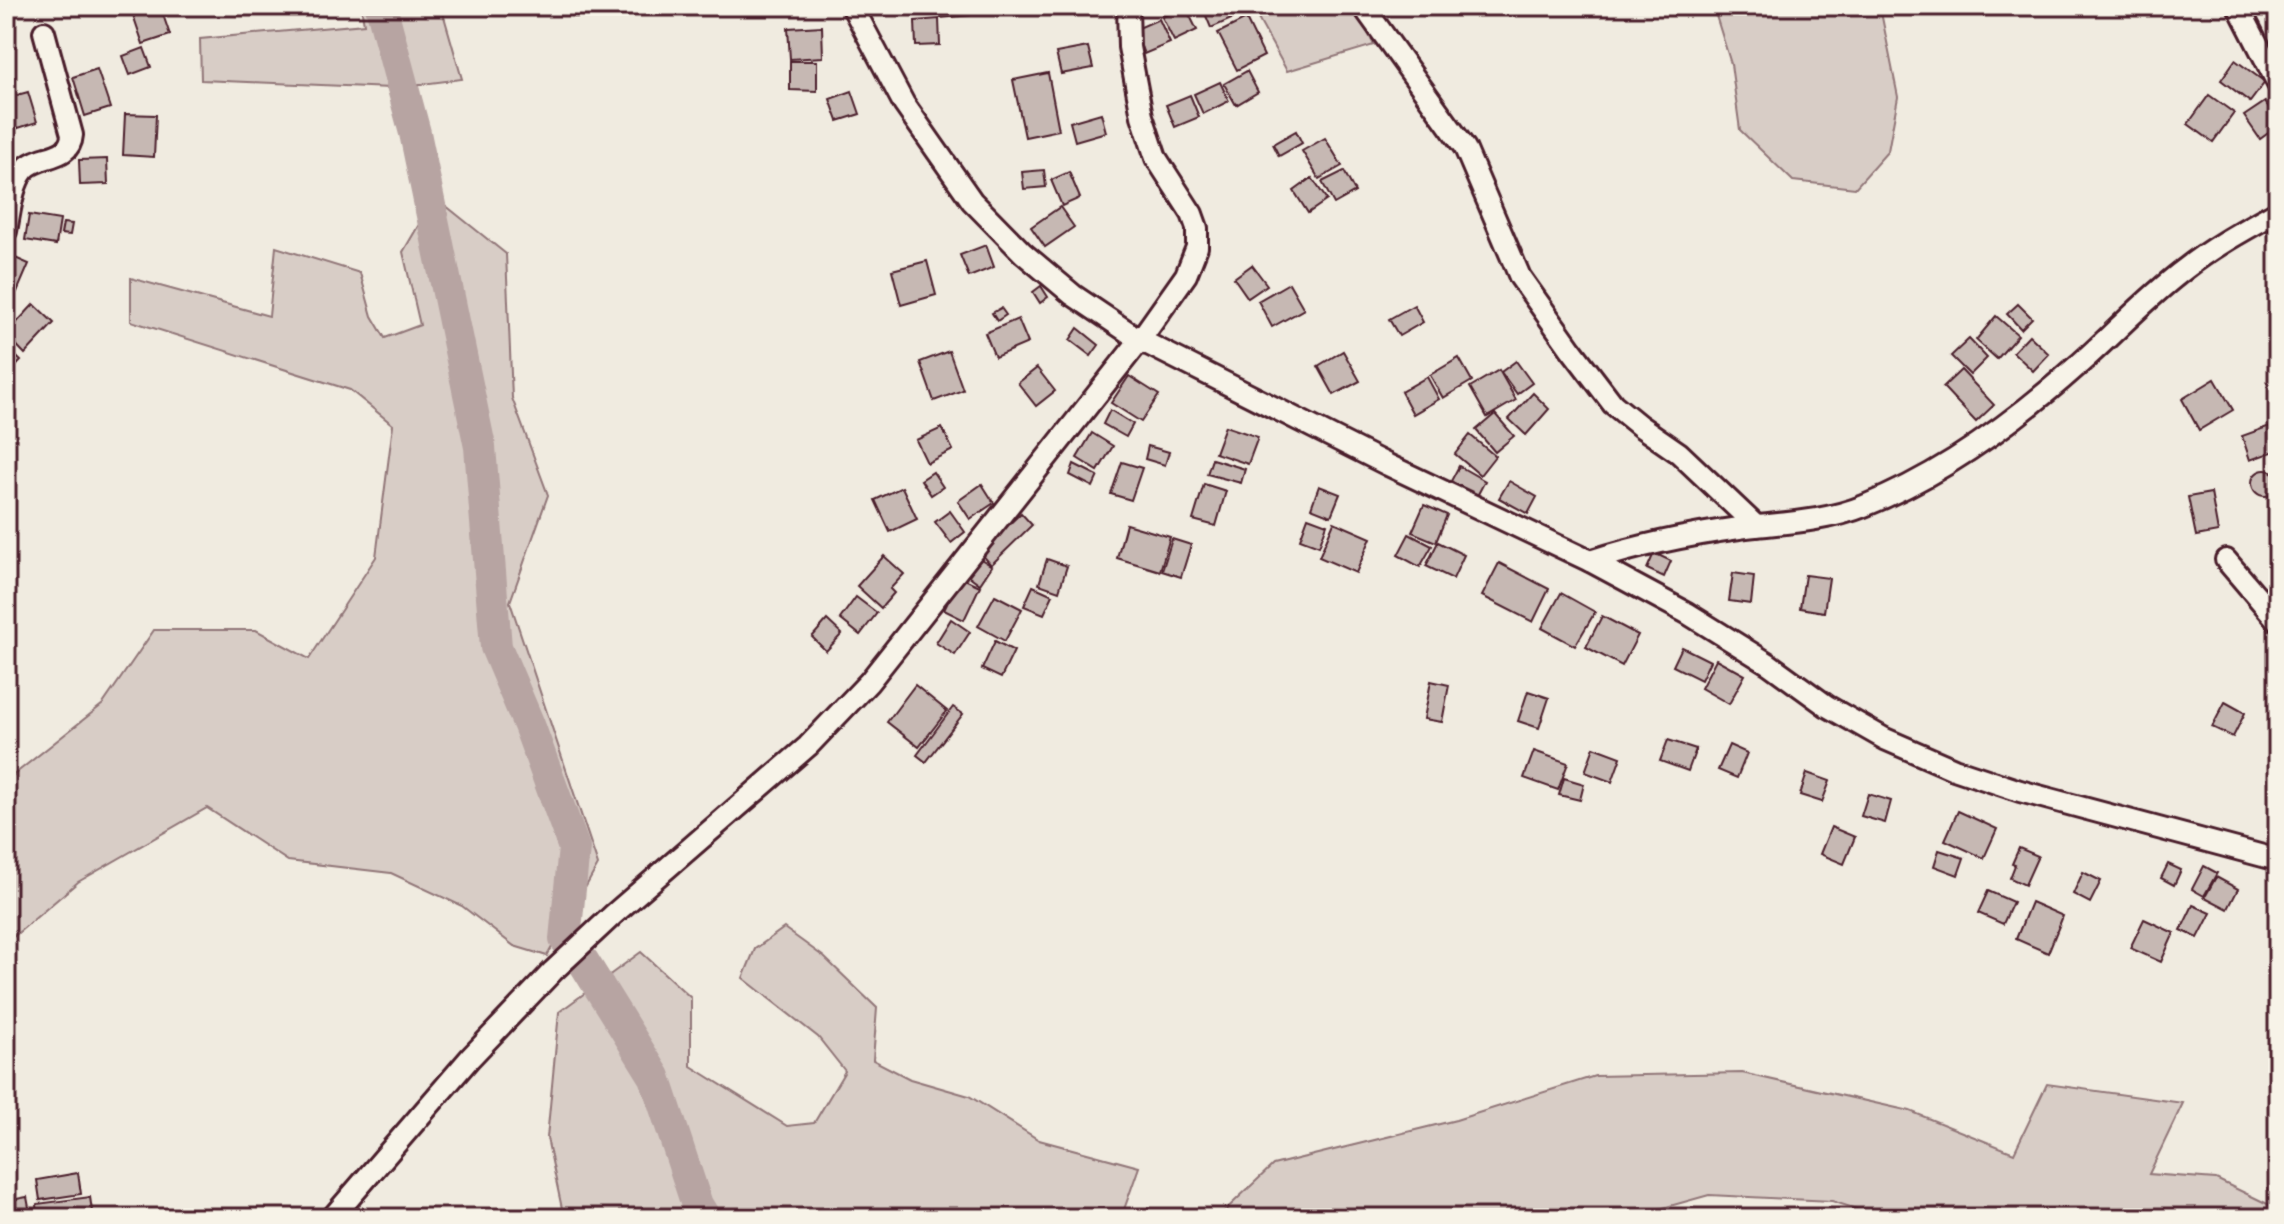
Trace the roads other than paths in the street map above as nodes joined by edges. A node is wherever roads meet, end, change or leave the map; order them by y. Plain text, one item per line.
1 (852, 6) edge
2 (1128, 6) edge
3 (1363, 6) edge
4 (2238, 6) edge
5 (44, 32) dead end
6 (2278, 84) edge
7 (2278, 211) edge
8 (6, 231) edge
9 (1140, 340) junction
10 (1756, 526) junction
11 (2226, 560) dead end
12 (1590, 561) junction
13 (2278, 621) edge
14 (2278, 860) edge
15 (332, 1218) edge

1 - 9 street
2 - 9 street
3 - 10 street
4 - 6 street
5 - 8 street
7 - 10 street
9 - 12 street
9 - 15 street
10 - 12 street
11 - 13 street
12 - 14 street

